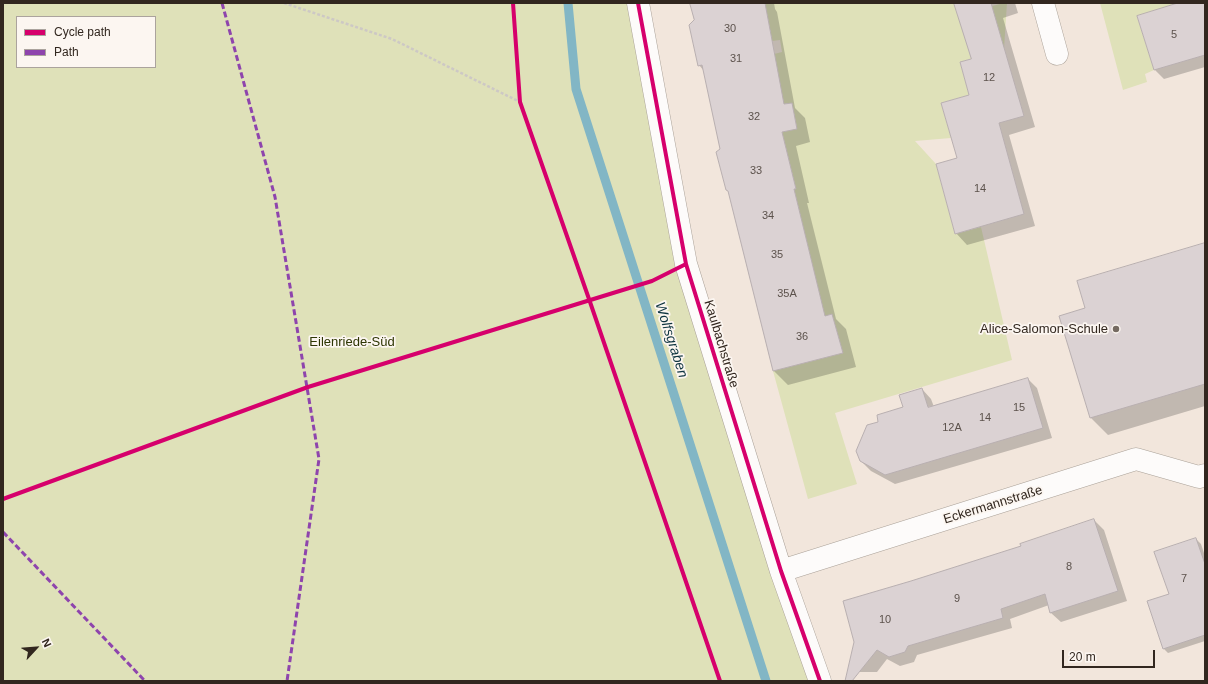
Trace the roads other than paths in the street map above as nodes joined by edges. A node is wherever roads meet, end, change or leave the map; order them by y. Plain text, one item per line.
1 (638, 3) edge
2 (1043, 3) edge
3 (1057, 54) dead end
4 (1205, 475) edge
5 (781, 571) junction
6 (820, 681) edge

1 - 5 street, Kaulbachstraße
2 - 3 street
4 - 5 street, Eckermannstraße
5 - 6 street, Kaulbachstraße

